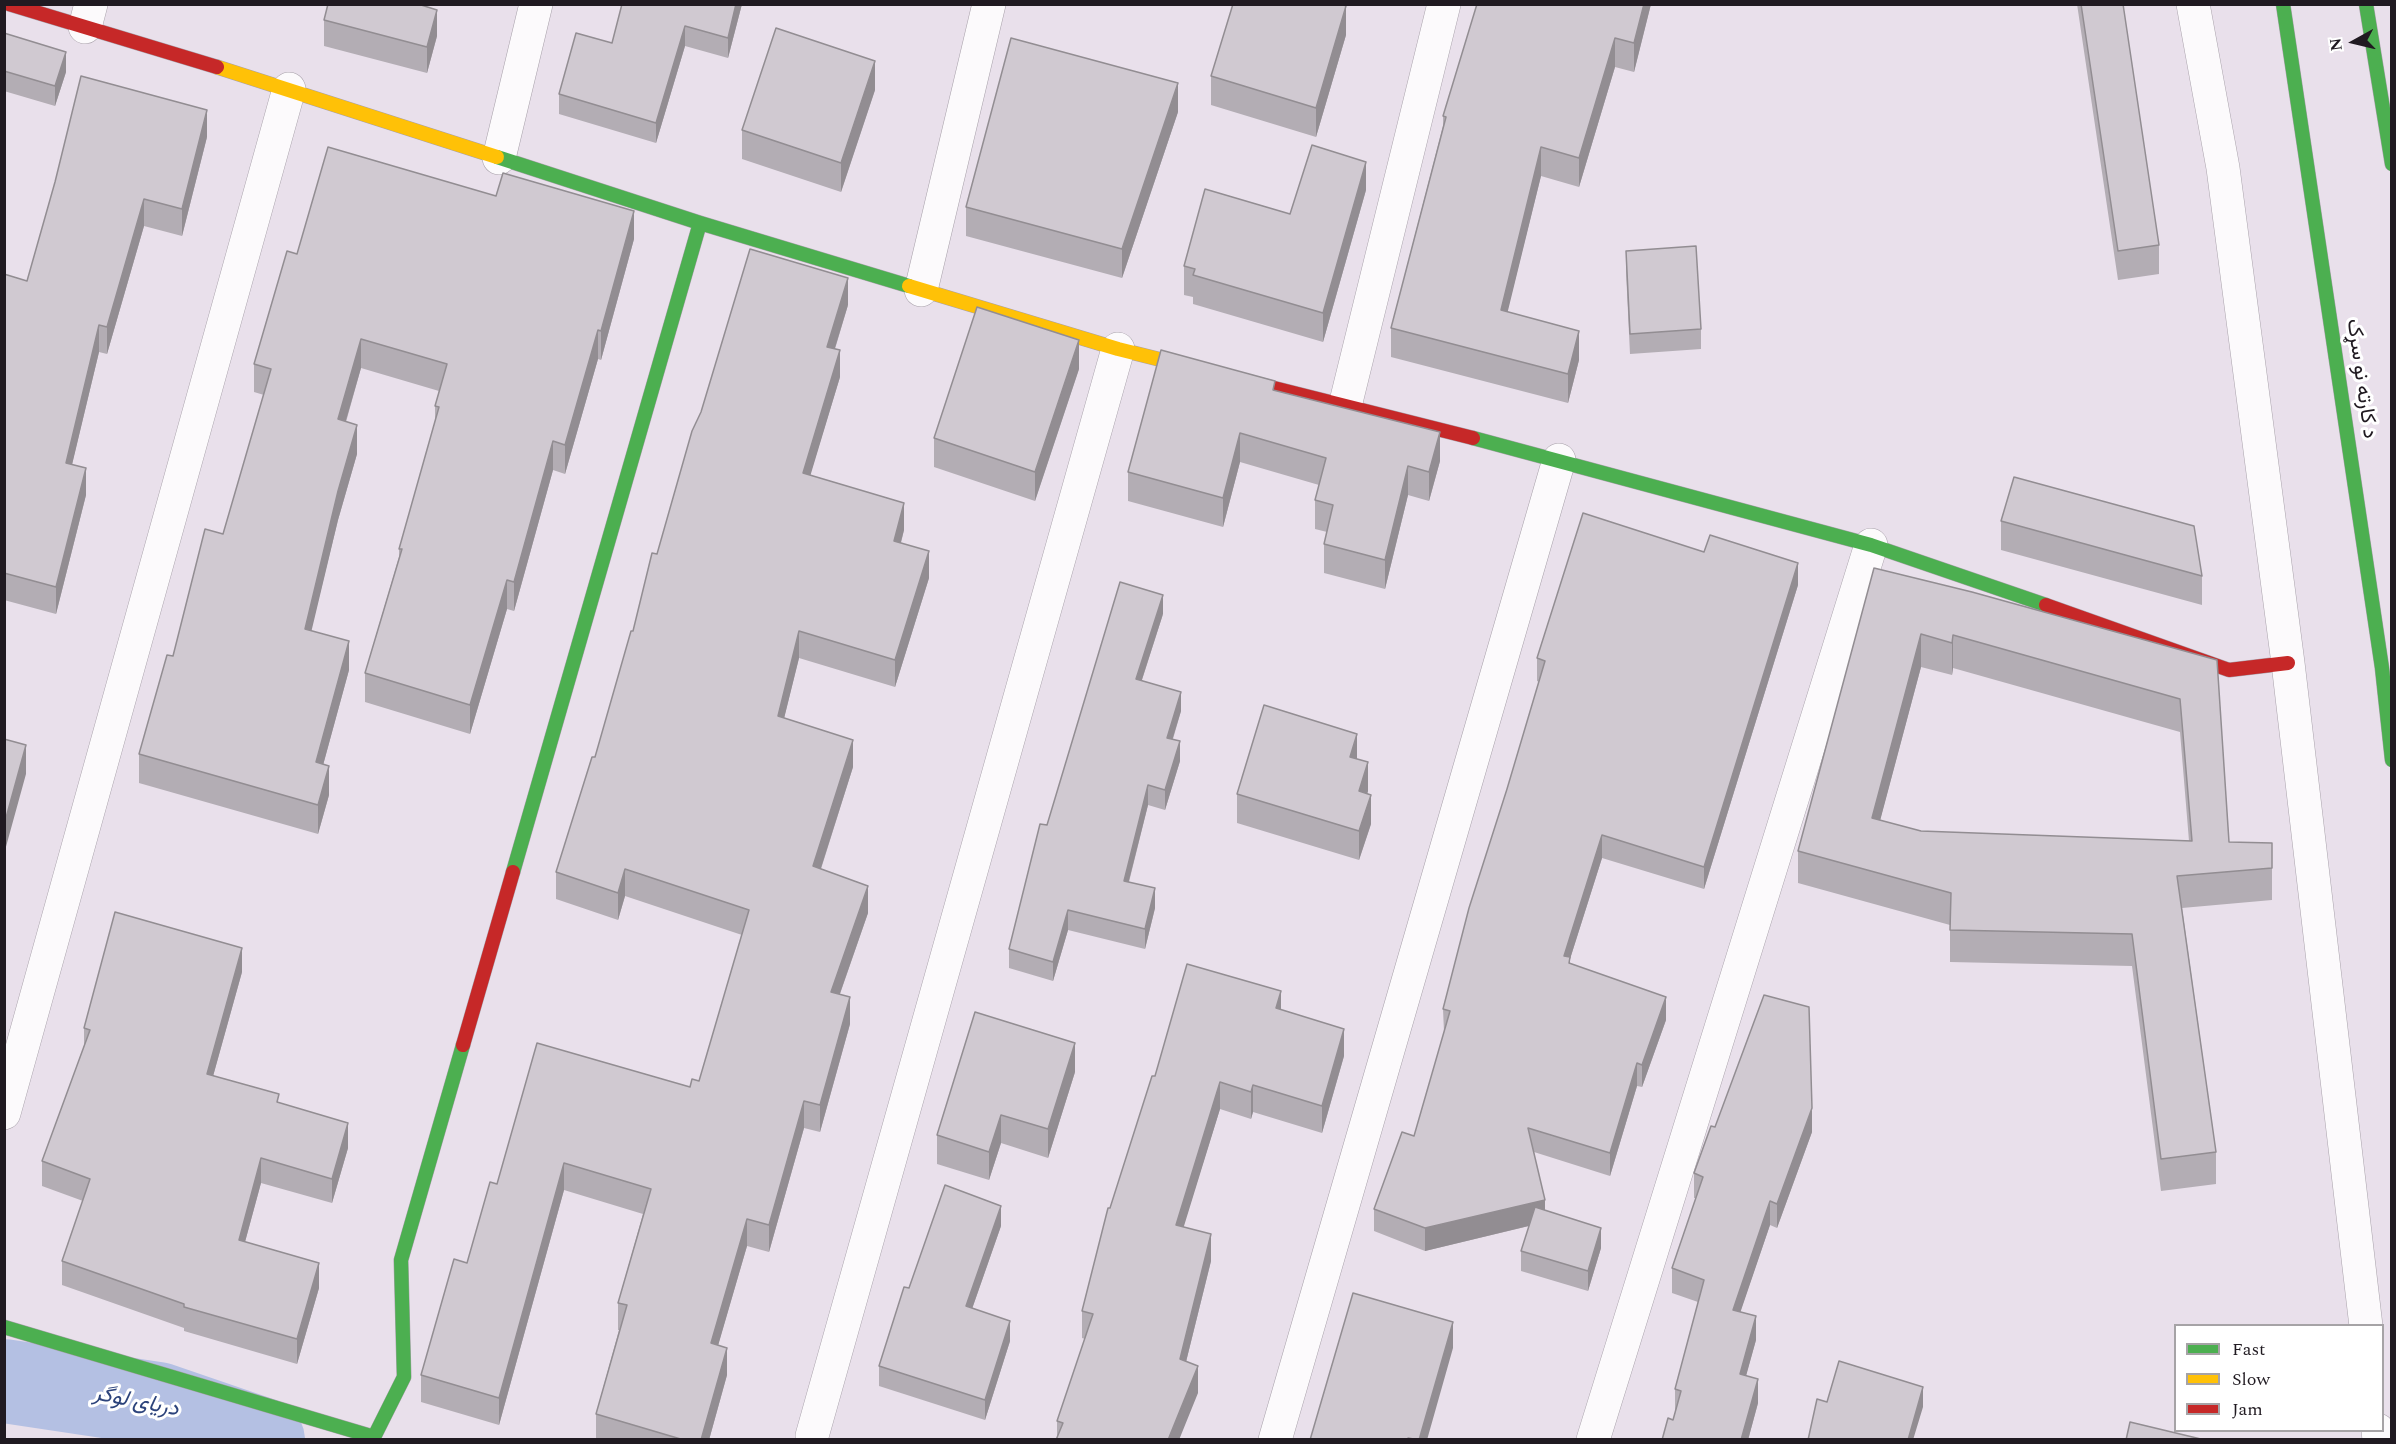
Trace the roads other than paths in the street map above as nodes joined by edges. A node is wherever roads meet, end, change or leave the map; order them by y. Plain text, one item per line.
1 (9, 4) edge
2 (536, 4) edge
3 (989, 4) edge
4 (1444, 4) edge
5 (2193, 4) edge
6 (2283, 4) edge
7 (2366, 4) edge
8 (88, 16) edge
9 (289, 89) junction
10 (499, 158) junction
11 (2391, 164) edge
12 (700, 223) junction
13 (921, 290) junction
14 (1118, 349) junction
15 (1345, 406) junction
16 (1558, 460) junction
17 (1871, 545) junction
18 (2288, 663) junction
19 (2391, 760) edge
20 (4, 1113) edge
21 (2366, 1324) edge
22 (4, 1327) edge
23 (813, 1436) dead end
24 (1275, 1440) edge
25 (1593, 1440) edge

1 - 8 main road
2 - 10 street
3 - 13 street
4 - 15 street
5 - 18 street
6 - 19 main road, د کارته نو سړک
7 - 11 main road
8 - 9 main road
9 - 10 main road
9 - 20 street
10 - 12 main road
12 - 13 main road
12 - 22 main road
13 - 14 main road
14 - 15 main road
14 - 23 street
15 - 16 main road
16 - 17 main road
16 - 24 street
17 - 18 main road
17 - 25 street
18 - 21 street

